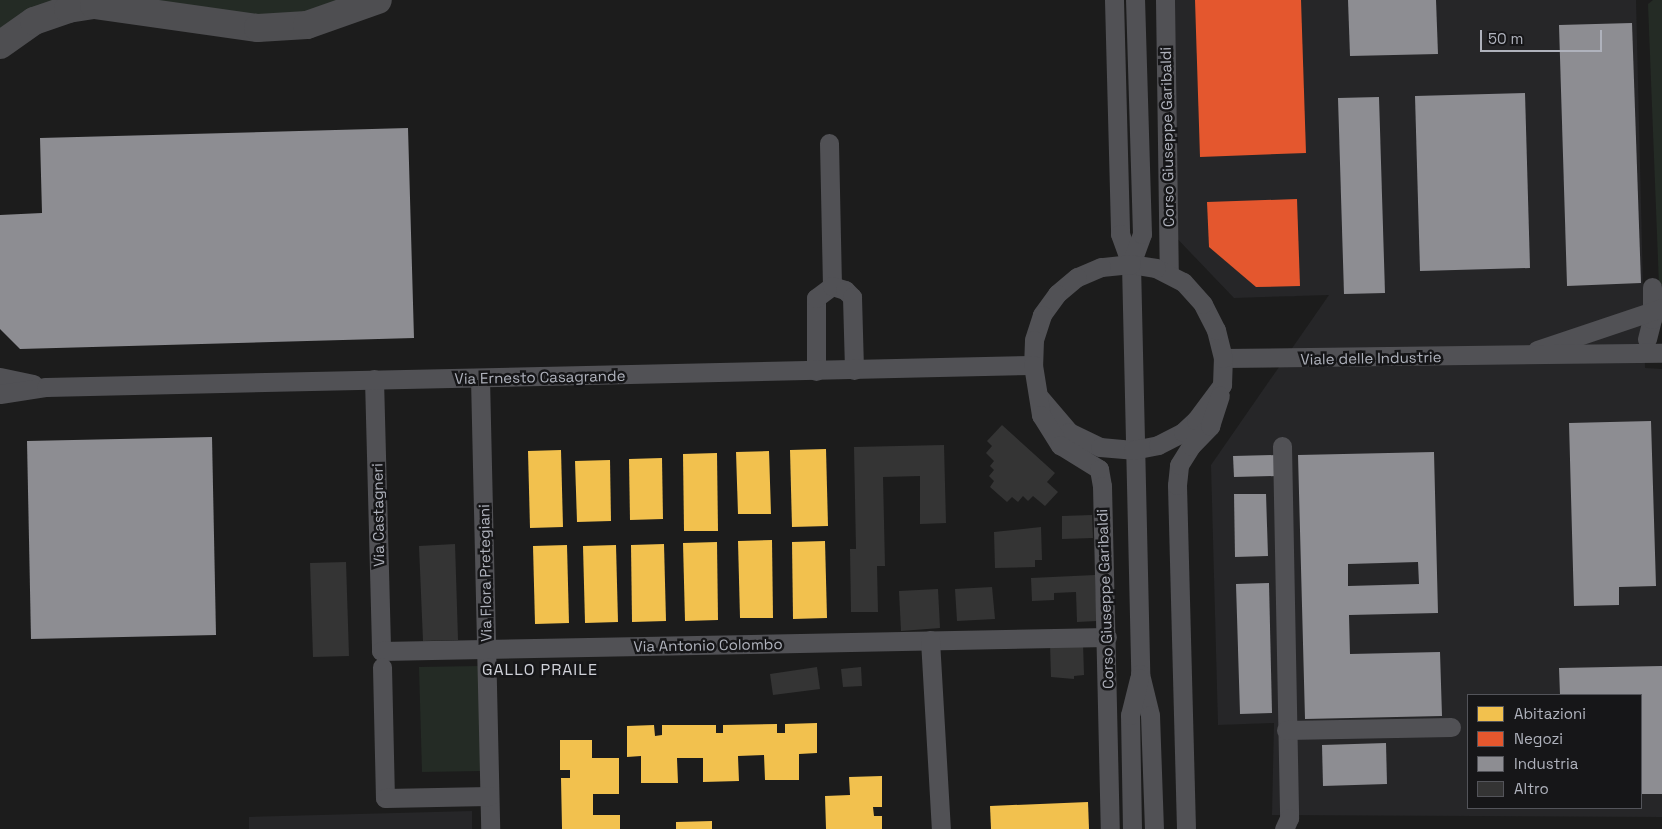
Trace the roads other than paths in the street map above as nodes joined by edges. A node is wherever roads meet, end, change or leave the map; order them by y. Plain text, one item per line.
1 (378, 0) edge
2 (1114, 0) edge
3 (1136, 0) edge
4 (1164, 0) edge
5 (0, 45) edge
6 (829, 142) dead end
7 (1131, 264) junction
8 (1170, 274) junction
9 (832, 286) junction
10 (1652, 287) dead end
11 (1657, 310) edge
12 (1655, 334) edge
13 (1662, 353) edge
14 (1628, 354) junction
15 (1519, 356) junction
16 (1223, 358) junction
17 (1033, 365) junction
18 (854, 370) junction
19 (816, 371) junction
20 (0, 377) edge
21 (480, 378) junction
22 (374, 379) junction
23 (1222, 385) junction
24 (46, 387) junction
25 (0, 394) edge
26 (1040, 398) junction
27 (1282, 446) dead end
28 (1133, 450) junction
29 (1107, 637) junction
30 (930, 640) junction
31 (486, 650) junction
32 (382, 659) junction
33 (1140, 674) junction
34 (1451, 727) dead end
35 (1286, 730) junction
36 (490, 796) junction
37 (1291, 825) edge
38 (490, 829) edge
39 (941, 829) edge
40 (1110, 829) edge
41 (1132, 829) edge
42 (1154, 829) edge
43 (1186, 829) edge

1 - 5 highway
2 - 7 street, Corso Giuseppe Garibaldi
3 - 7 street, Corso Giuseppe Garibaldi
4 - 8 street, Corso Giuseppe Garibaldi
6 - 9 street
7 - 8 street, Corso Giuseppe Garibaldi
7 - 17 street, Corso Giuseppe Garibaldi
7 - 28 street, Corso Giuseppe Garibaldi
8 - 16 street, Corso Giuseppe Garibaldi
9 - 18 street
9 - 19 street
10 - 11 street
11 - 12 street
11 - 15 street, Viale delle Industrie
12 - 14 street
13 - 14 street, Viale delle Industrie
14 - 15 street, Viale delle Industrie
15 - 16 street, Viale delle Industrie
16 - 23 street, Corso Giuseppe Garibaldi
17 - 18 street, Via Ernesto Casagrande
17 - 26 street, Corso Giuseppe Garibaldi
18 - 19 street, Via Ernesto Casagrande
19 - 21 street, Via Ernesto Casagrande
20 - 24 street, Via Ernesto Casagrande
21 - 22 street, Via Ernesto Casagrande
21 - 31 street, Via Flora Pretegiani
22 - 24 street, Via Ernesto Casagrande
22 - 32 street, Via Castagneri
23 - 28 street, Corso Giuseppe Garibaldi
23 - 43 street, Corso Giuseppe Garibaldi
24 - 25 street, Via Ernesto Casagrande
26 - 28 street, Corso Giuseppe Garibaldi
26 - 29 street, Corso Giuseppe Garibaldi
27 - 35 street
28 - 33 street, Corso Giuseppe Garibaldi
29 - 30 street, Via Antonio Colombo
29 - 40 street, Corso Giuseppe Garibaldi
30 - 31 street, Via Antonio Colombo
30 - 39 street
31 - 32 street, Via Antonio Colombo
31 - 36 street, Via Flora Pretegiani
32 - 36 street, Via Castagneri
33 - 41 street, Corso Giuseppe Garibaldi
33 - 42 street, Corso Giuseppe Garibaldi
34 - 35 street
35 - 37 street
36 - 38 street, Via Flora Pretegiani

